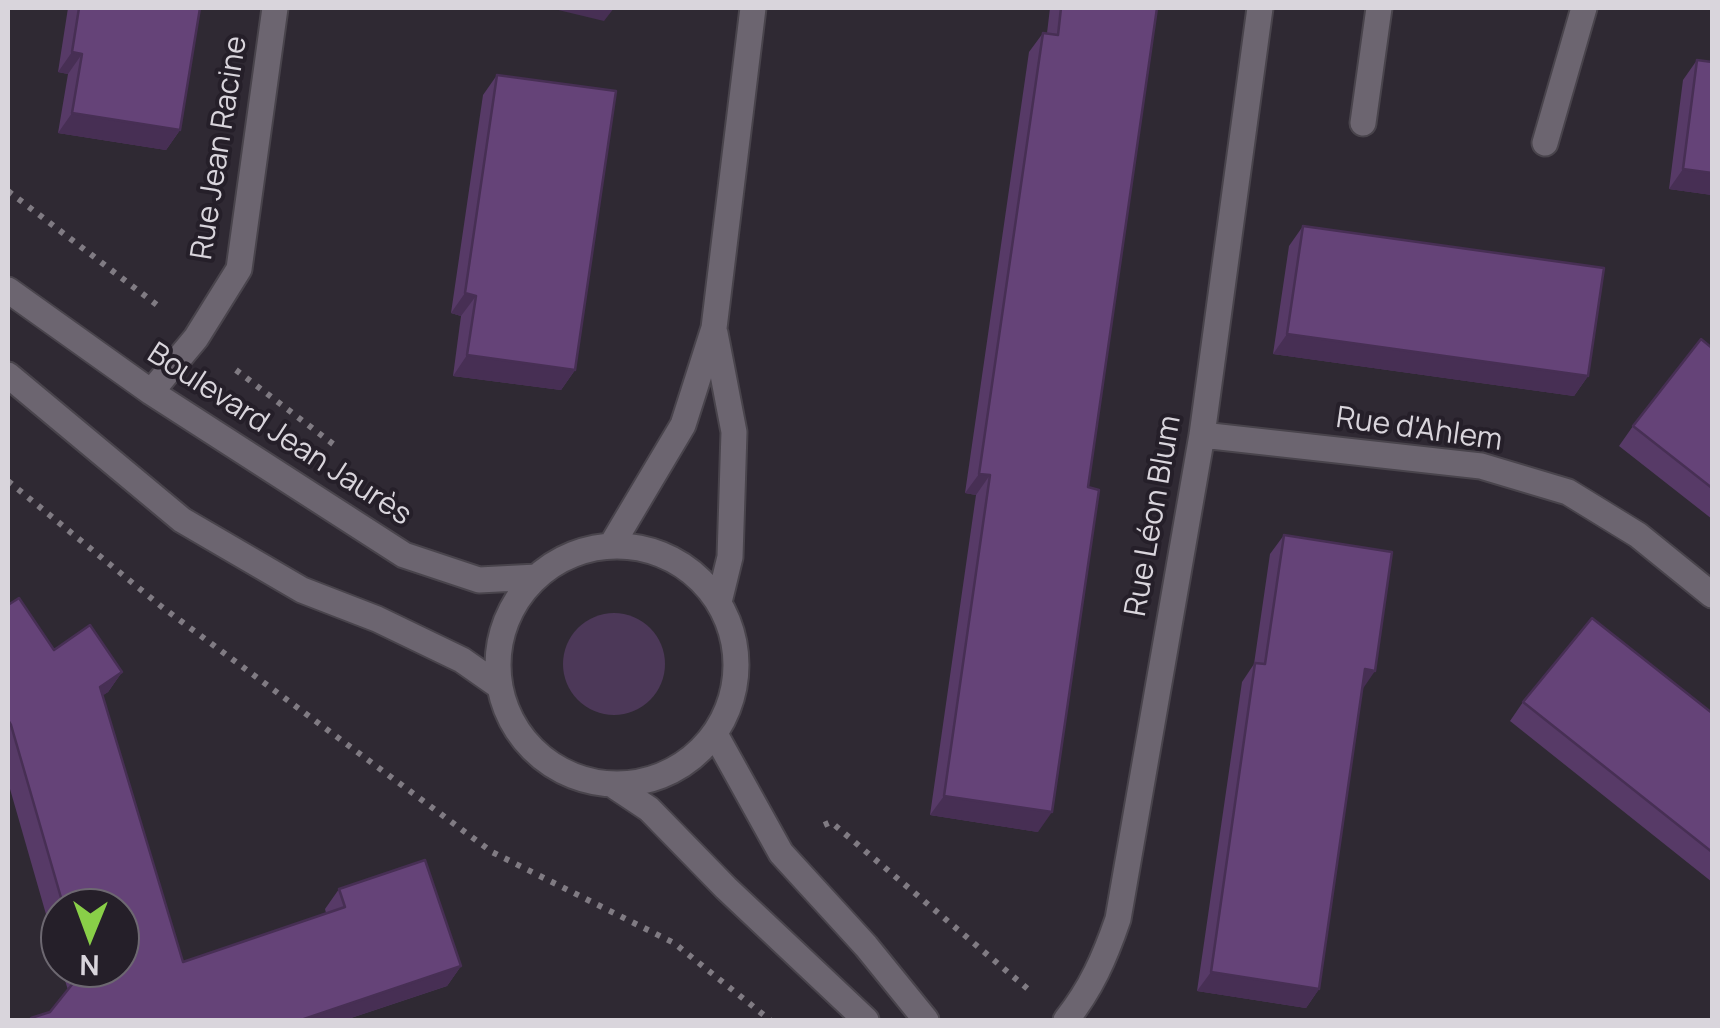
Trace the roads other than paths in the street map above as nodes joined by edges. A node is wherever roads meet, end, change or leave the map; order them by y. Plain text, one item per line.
1 (275, 8) edge
2 (753, 8) edge
3 (1260, 8) edge
4 (1379, 8) edge
5 (1584, 8) edge
6 (1362, 123) dead end
7 (1545, 142) dead end
8 (8, 290) edge
9 (714, 328) junction
10 (8, 375) edge
11 (150, 392) junction
12 (1202, 435) junction
13 (611, 546) junction
14 (537, 576) junction
15 (1712, 595) edge
16 (719, 602) junction
17 (500, 686) junction
18 (716, 734) junction
19 (613, 785) junction
20 (866, 1020) edge
21 (926, 1020) edge
22 (1066, 1020) edge

1 - 11 street, Rue Jean Racine
2 - 9 street
3 - 12 street, Rue Léon Blum
4 - 6 street
5 - 7 street
8 - 11 street, Boulevard Jean Jaurès
9 - 13 street
9 - 16 street
10 - 17 street
11 - 14 street, Boulevard Jean Jaurès
12 - 15 street, Rue d'Ahlem
12 - 22 street, Rue Léon Blum
13 - 14 street
13 - 16 street
14 - 17 street
16 - 18 street
17 - 19 street
18 - 19 street
18 - 21 street
19 - 20 street

